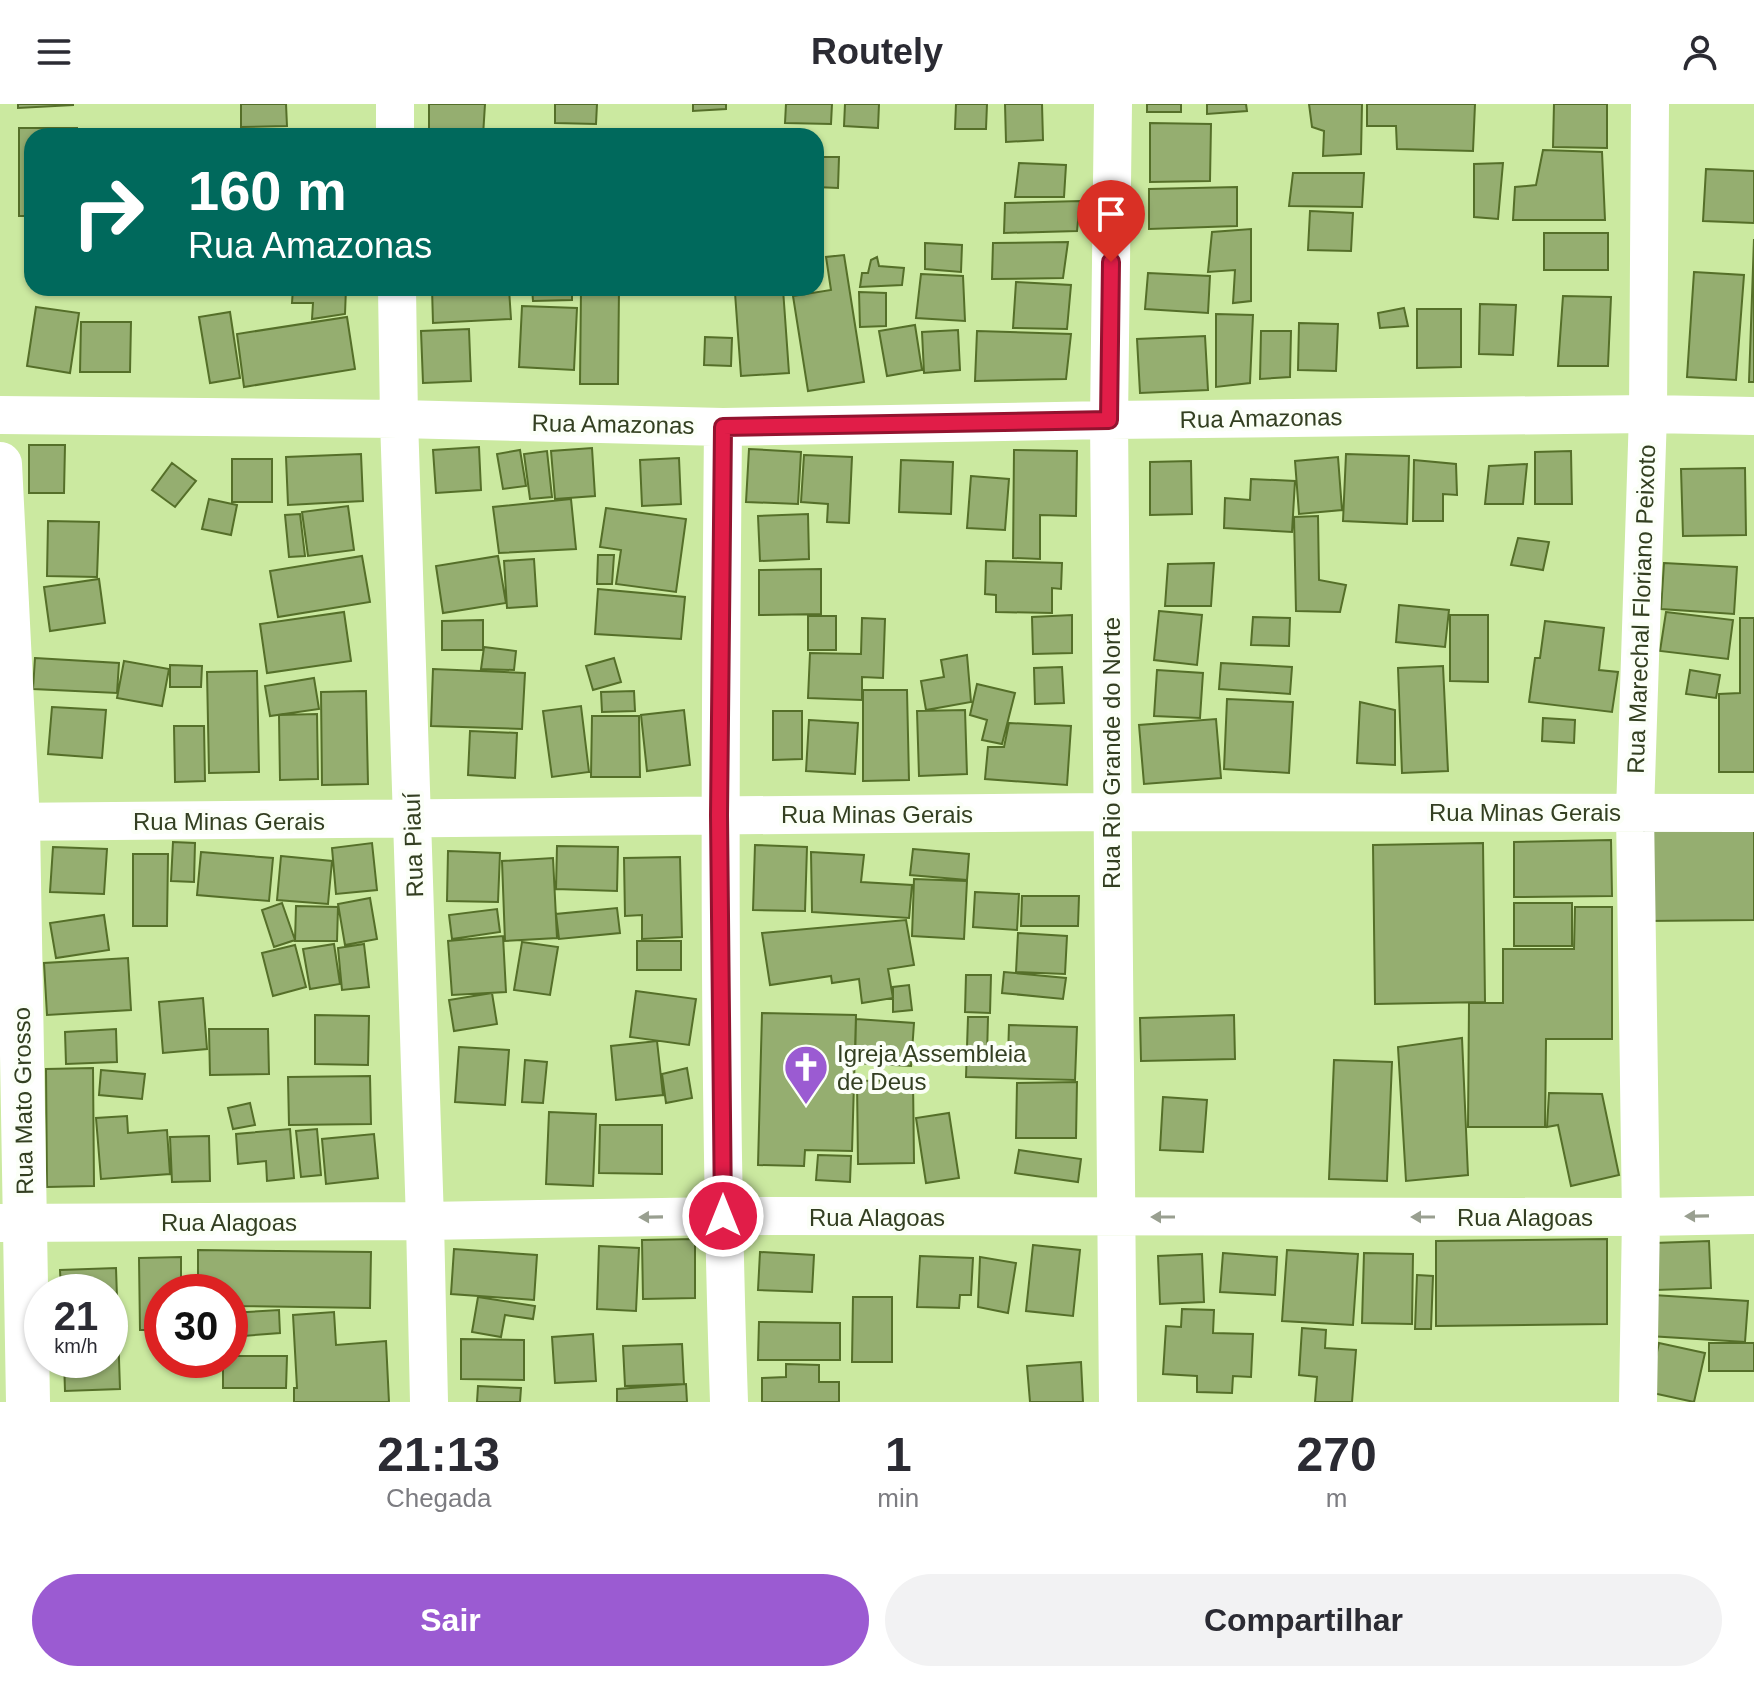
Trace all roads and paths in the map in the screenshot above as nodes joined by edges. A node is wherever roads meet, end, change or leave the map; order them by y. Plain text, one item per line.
1 (395, 104) edge
2 (1113, 104) edge
3 (1650, 104) edge
4 (395, 128) edge
5 (397, 296) edge
6 (1648, 414) junction
7 (0, 415) edge
8 (1754, 416) edge
9 (399, 419) junction
10 (1109, 420) junction
11 (723, 427) junction
12 (0, 464) edge
13 (1111, 812) junction
14 (1635, 812) junction
15 (1754, 813) edge
16 (719, 815) junction
17 (412, 819) junction
18 (9, 822) edge
19 (1754, 1215) edge
20 (723, 1216) junction
21 (1116, 1217) junction
22 (1641, 1217) junction
23 (425, 1221) junction
24 (13, 1223) edge
25 (28, 1402) edge
26 (429, 1402) edge
27 (729, 1402) edge
28 (1118, 1402) edge
29 (1638, 1402) edge

1 - 4 street
2 - 10 street, Rua Rio Grande do Norte
3 - 6 street, Rua Marechal Floriano Peixoto
5 - 9 street, Rua Piauí
6 - 8 street, Rua Amazonas
6 - 10 street, Rua Amazonas
6 - 14 street, Rua Marechal Floriano Peixoto
7 - 9 street, Rua Amazonas
9 - 11 street, Rua Amazonas
9 - 17 street, Rua Piauí
10 - 11 street, Rua Amazonas
10 - 13 street, Rua Rio Grande do Norte
11 - 16 street
12 - 18 street, Rua Mato Grosso
13 - 14 street, Rua Minas Gerais
13 - 16 street, Rua Minas Gerais
13 - 21 street, Rua Rio Grande do Norte
14 - 15 street, Rua Minas Gerais
14 - 22 street, Rua Marechal Floriano Peixoto
16 - 17 street, Rua Minas Gerais
16 - 20 street
17 - 18 street, Rua Minas Gerais
17 - 23 street, Rua Piauí
18 - 24 street, Rua Mato Grosso
19 -> 22 street, Rua Alagoas
20 - 21 street, Rua Alagoas
20 -> 23 street, Rua Alagoas
20 - 27 street
22 -> 21 street, Rua Alagoas
21 - 28 street, Rua Rio Grande do Norte
22 - 29 street, Rua Marechal Floriano Peixoto
23 - 24 street, Rua Alagoas
23 - 26 street, Rua Piauí
24 - 25 street, Rua Mato Grosso

